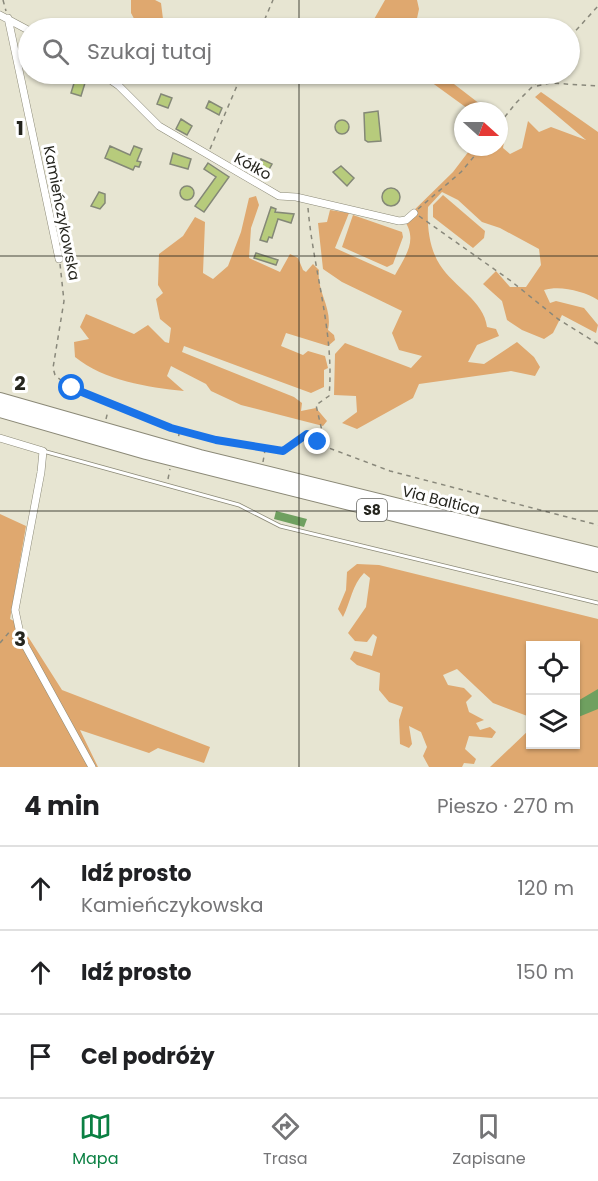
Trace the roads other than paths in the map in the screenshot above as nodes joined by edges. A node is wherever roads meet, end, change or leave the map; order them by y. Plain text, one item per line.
1 (0, 15) edge
2 (8, 18) junction
3 (18, 24) edge
4 (18, 65) edge
5 (22, 84) edge
6 (116, 84) edge
7 (414, 213) road end
8 (59, 259) road end
9 (0, 399) edge
10 (0, 411) edge
11 (0, 438) edge
12 (43, 451) junction
13 (598, 554) edge
14 (598, 566) edge
15 (598, 603) edge
16 (92, 767) edge

1 - 2 street
2 - 3 street
2 - 4 street, Kamieńczykowska
5 - 8 street, Kamieńczykowska
6 - 7 street, Kółko
9 - 13 highway, Via Baltica / S8
10 - 14 highway, Via Baltica / S8
11 - 12 street
12 - 15 lane
12 - 16 street

